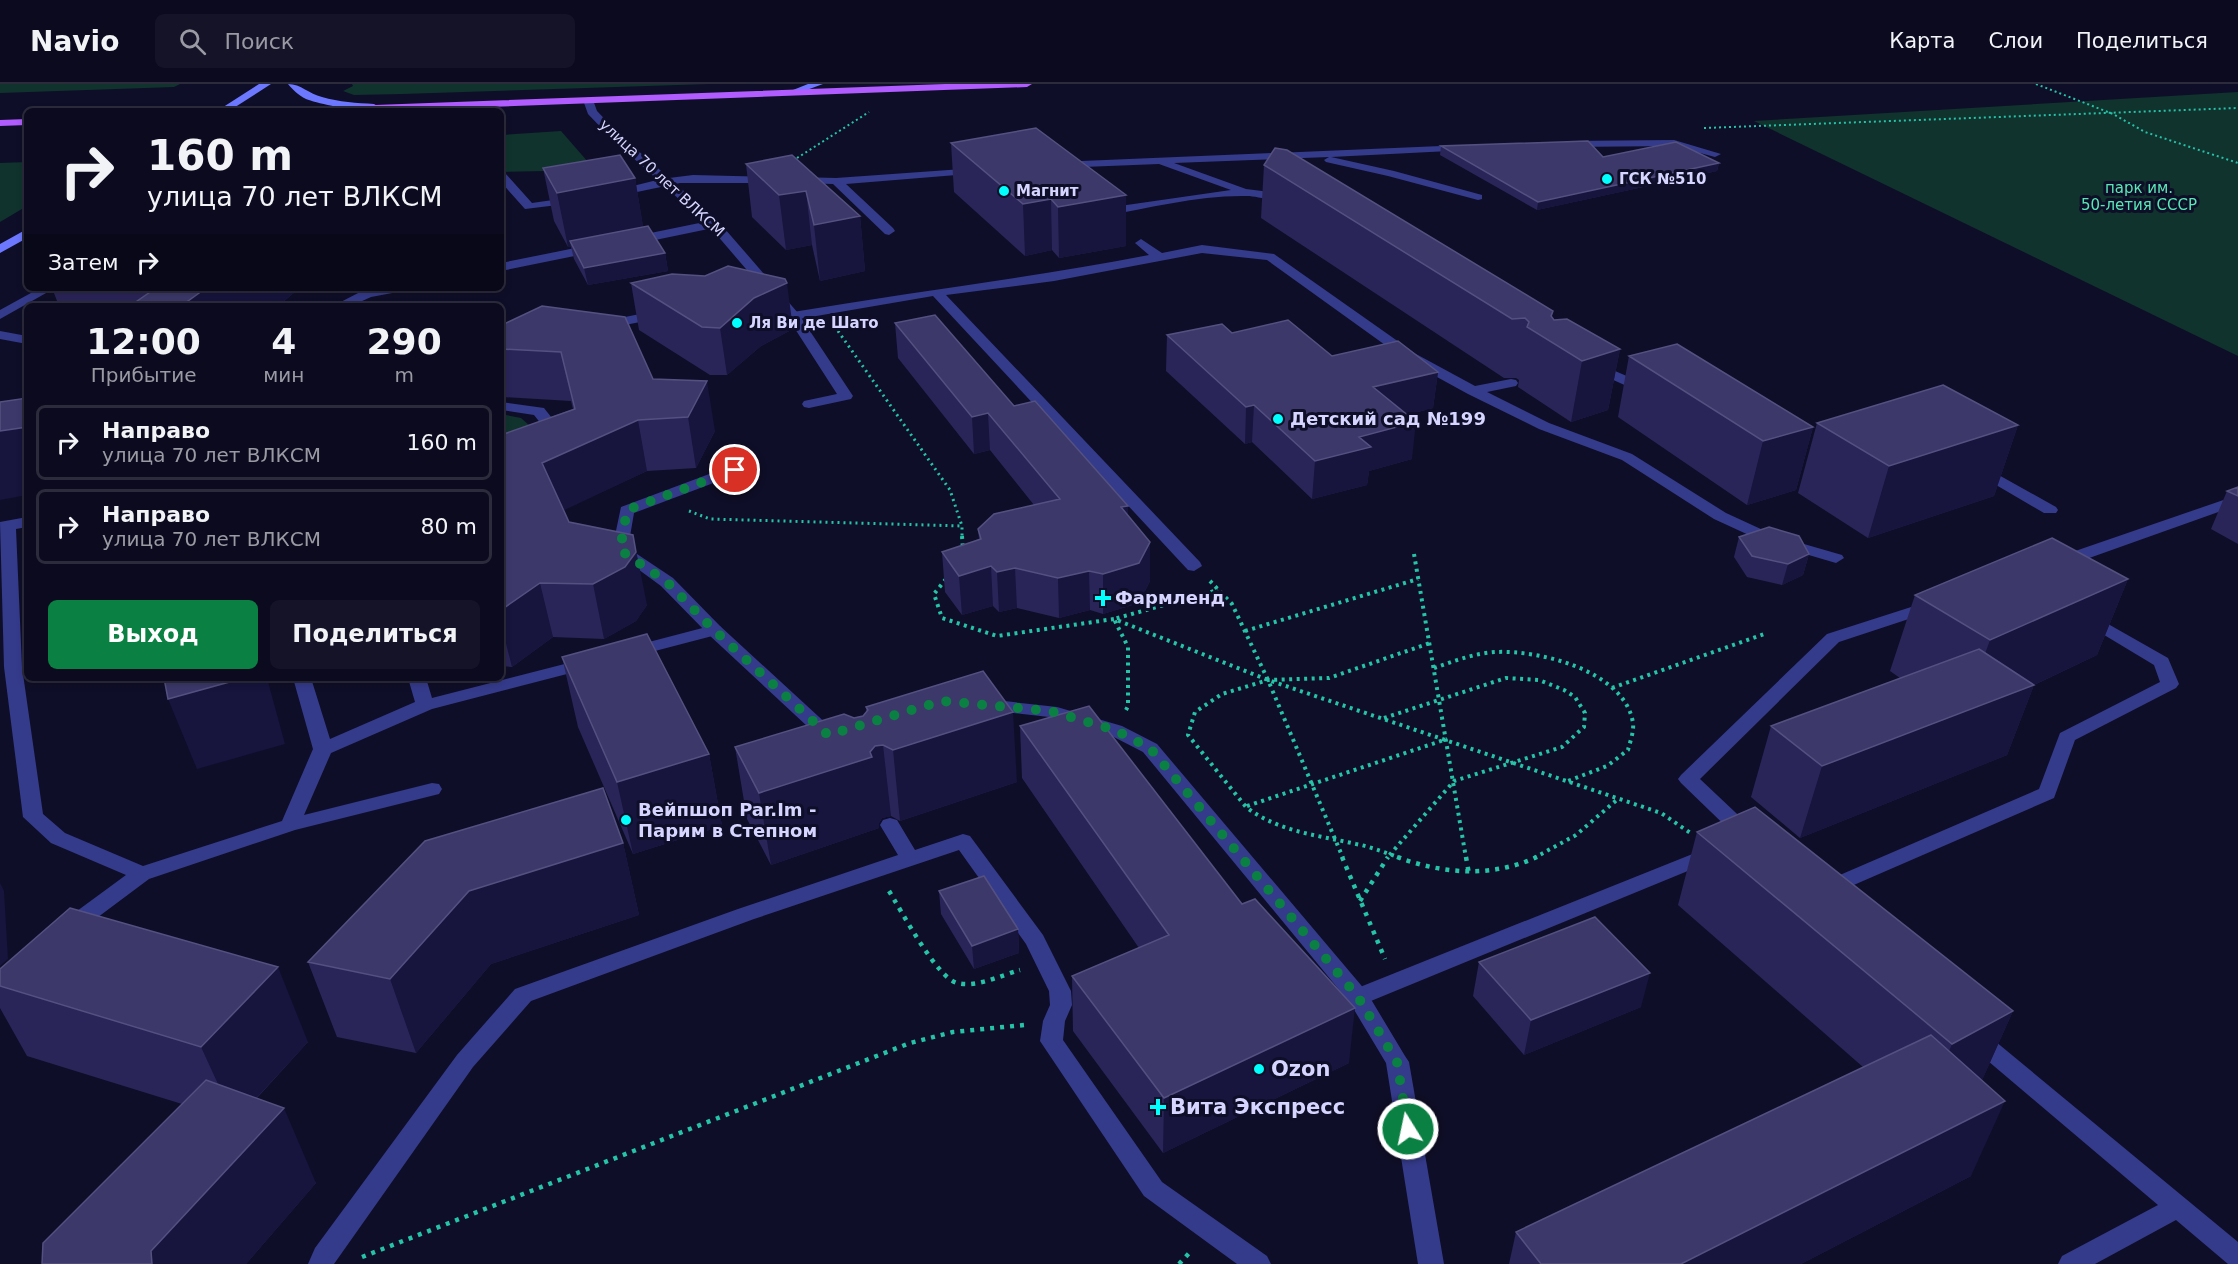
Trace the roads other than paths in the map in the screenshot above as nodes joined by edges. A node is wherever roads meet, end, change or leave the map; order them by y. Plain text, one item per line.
1 (266, 84) edge
2 (293, 84) edge
3 (818, 84) edge
4 (1027, 84) edge
5 (794, 92) junction
6 (588, 100) junction
7 (374, 107) junction
8 (227, 108) edge
9 (354, 108) edge
10 (24, 122) edge
11 (0, 123) edge
12 (1551, 144) edge
13 (1480, 147) edge
14 (1302, 154) junction
15 (1715, 154) dead end
16 (1152, 160) junction
17 (1043, 166) edge
18 (984, 171) edge
19 (504, 178) edge
20 (666, 181) junction
21 (836, 181) junction
22 (1248, 192) junction
23 (1478, 197) dead end
24 (1300, 199) edge
25 (1114, 223) edge
26 (714, 224) junction
27 (889, 231) dead end
28 (24, 235) edge
29 (1141, 243) dead end
30 (0, 249) edge
31 (1159, 257) junction
32 (504, 266) edge
33 (44, 291) edge
34 (382, 291) edge
35 (936, 292) junction
36 (347, 303) edge
37 (677, 310) edge
38 (0, 315) edge
39 (793, 316) junction
40 (595, 328) edge
41 (0, 335) edge
42 (24, 339) edge
43 (1584, 364) edge
44 (1511, 383) dead end
45 (1473, 391) junction
46 (1654, 392) edge
47 (809, 404) dead end
48 (504, 406) edge
49 (545, 450) edge
50 (740, 451) dead end
51 (1968, 463) edge
52 (2238, 500) edge
53 (2050, 510) dead end
54 (24, 523) edge
55 (4, 526) edge
56 (1836, 558) dead end
57 (1194, 566) road end
58 (2040, 569) edge
59 (1953, 598) edge
60 (2070, 607) edge
61 (714, 630) junction
62 (303, 681) edge
63 (418, 681) edge
64 (963, 703) edge
65 (425, 705) junction
66 (851, 728) edge
67 (828, 735) junction
68 (323, 749) junction
69 (842, 753) edge
70 (432, 789) dead end
71 (291, 825) junction
72 (890, 825) dead end
73 (910, 858) junction
74 (142, 874) junction
75 (1836, 909) edge
76 (83, 916) junction
77 (105, 923) edge
78 (52, 943) edge
79 (1358, 997) junction
80 (1957, 1021) edge
81 (2179, 1206) junction
82 (2238, 1257) edge
83 (321, 1264) edge
84 (1258, 1264) edge
85 (1431, 1264) edge
86 (2071, 1264) edge

1 - 8 main road
2 - 7 main road
3 - 5 main road
4 - 5 main road
5 - 6 main road
6 - 7 main road
6 - 20 street, улица 70 лет ВЛКСМ
7 - 9 main road
10 - 11 main road
12 - 15 street
13 - 14 street
14 - 16 street
14 - 23 street
16 - 17 street
16 - 22 street
18 - 21 street
19 - 20 street
20 - 21 street
20 - 26 street, улица 70 лет ВЛКСМ
21 - 27 street
22 - 24 street
22 - 25 street
26 - 32 street
26 - 39 street, улица 70 лет ВЛКСМ
28 - 30 main road
29 - 31 street
31 - 35 street
31 - 45 street
33 - 38 street
34 - 36 street
35 - 39 street
35 - 57 street
37 - 40 street
39 - 47 street, улица 70 лет ВЛКСМ
41 - 42 street
43 - 46 street
44 - 45 street
45 - 56 street
48 - 49 street
50 - 61 street
51 - 53 street
52 - 58 street
54 - 55 street
55 - 74 street
59 - 79 street
60 - 75 street
61 - 65 street
61 - 67 street
62 - 68 street
63 - 65 street
64 - 79 street
65 - 68 street
66 - 67 street
67 - 69 street
68 - 71 street
70 - 71 street
71 - 74 street
72 - 73 street
73 - 83 street
73 - 84 street
74 - 76 street
76 - 77 street
76 - 78 street
79 - 85 street
80 - 81 street
81 - 82 street
81 - 86 street

